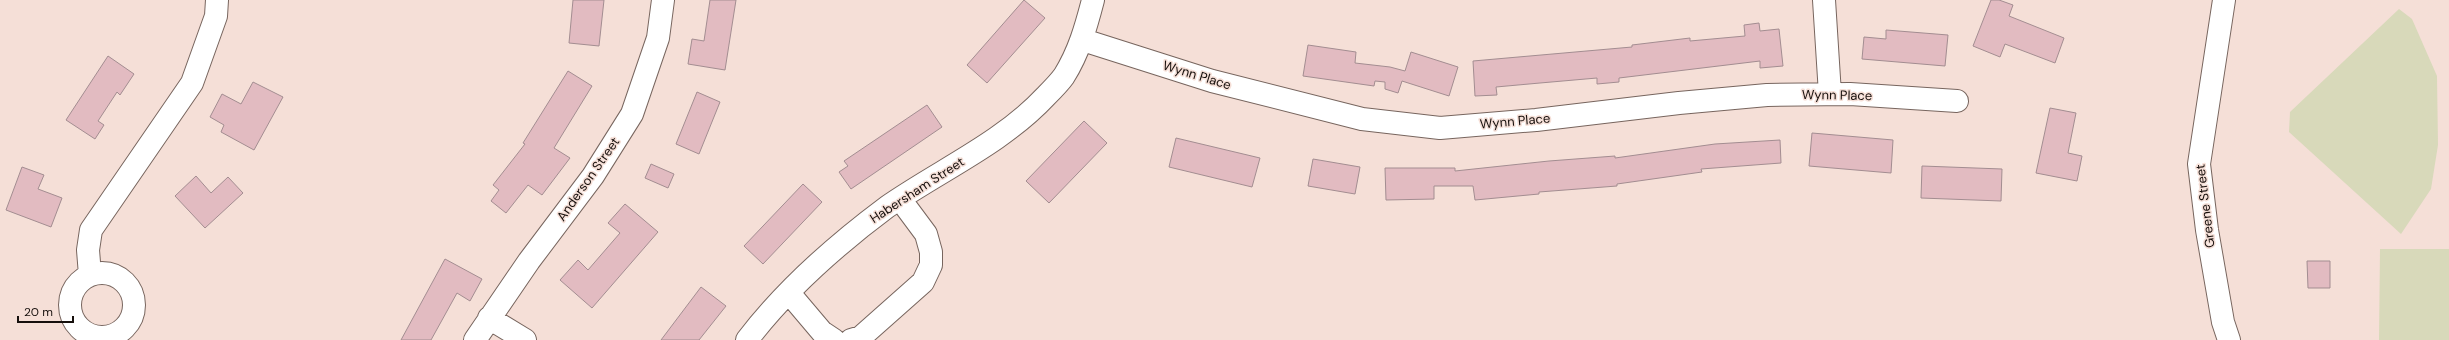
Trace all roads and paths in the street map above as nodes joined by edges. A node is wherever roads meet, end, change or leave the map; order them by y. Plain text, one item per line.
1 (217, 0) edge
2 (663, 0) edge
3 (1093, 0) edge
4 (1824, 0) edge
5 (2224, 0) edge
6 (1083, 40) junction
7 (1830, 94) junction
8 (1957, 100) dead end
9 (900, 200) junction
10 (90, 276) dead end
11 (789, 293) junction
12 (489, 318) junction
13 (475, 340) edge
14 (525, 340) edge
15 (747, 340) edge
16 (834, 340) edge
17 (851, 340) edge
18 (2228, 340) edge

1 - 10 street
2 - 12 street, Anderson Street
3 - 6 street, Habersham Street
4 - 7 street
5 - 18 street, Greene Street
6 - 7 street, Wynn Place
6 - 9 street, Habersham Street
7 - 8 street, Wynn Place
9 - 11 street, Habersham Street
9 - 17 street
11 - 15 street, Habersham Street
11 - 16 street
12 - 13 street, Anderson Street
12 - 14 street

